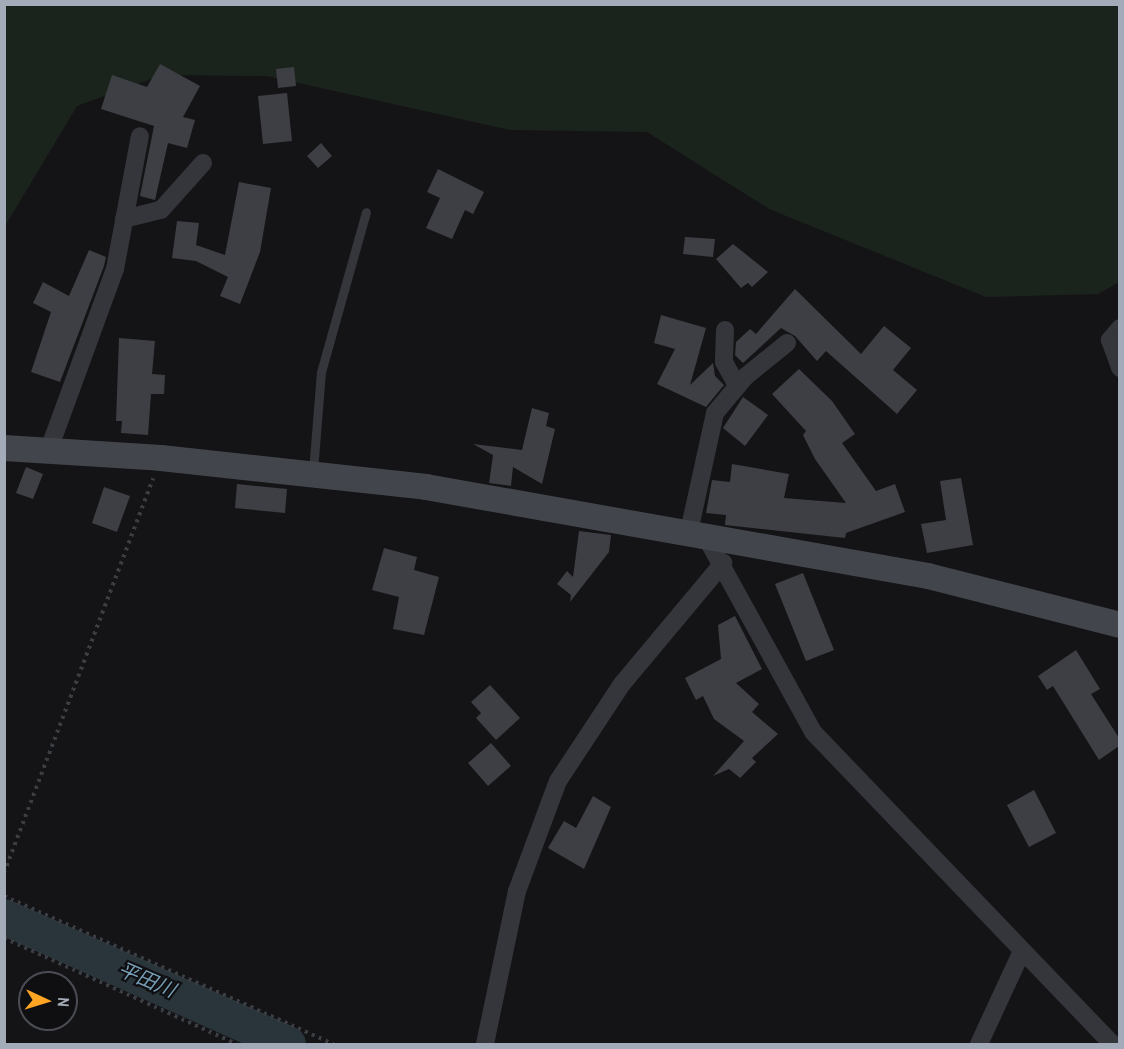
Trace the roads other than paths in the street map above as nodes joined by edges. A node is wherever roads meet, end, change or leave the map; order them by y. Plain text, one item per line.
1 (140, 136) dead end
2 (203, 163) dead end
3 (366, 212) dead end
4 (124, 219) junction
5 (1119, 328) edge
6 (724, 330) dead end
7 (787, 343) dead end
8 (1119, 368) edge
9 (737, 385) junction
10 (4, 448) edge
11 (48, 452) junction
12 (313, 474) junction
13 (697, 537) junction
14 (723, 563) junction
15 (1119, 625) edge
16 (1022, 951) junction
17 (485, 1044) edge
18 (979, 1044) edge
19 (1112, 1044) edge

1 - 4 street
2 - 4 street
3 - 12 lane
4 - 11 street
5 - 8 street
6 - 9 street
7 - 9 street
9 - 13 street
10 - 11 street
11 - 12 street
12 - 13 street
13 - 14 street
13 - 15 street
14 - 16 street
14 - 17 street
16 - 18 street
16 - 19 street

